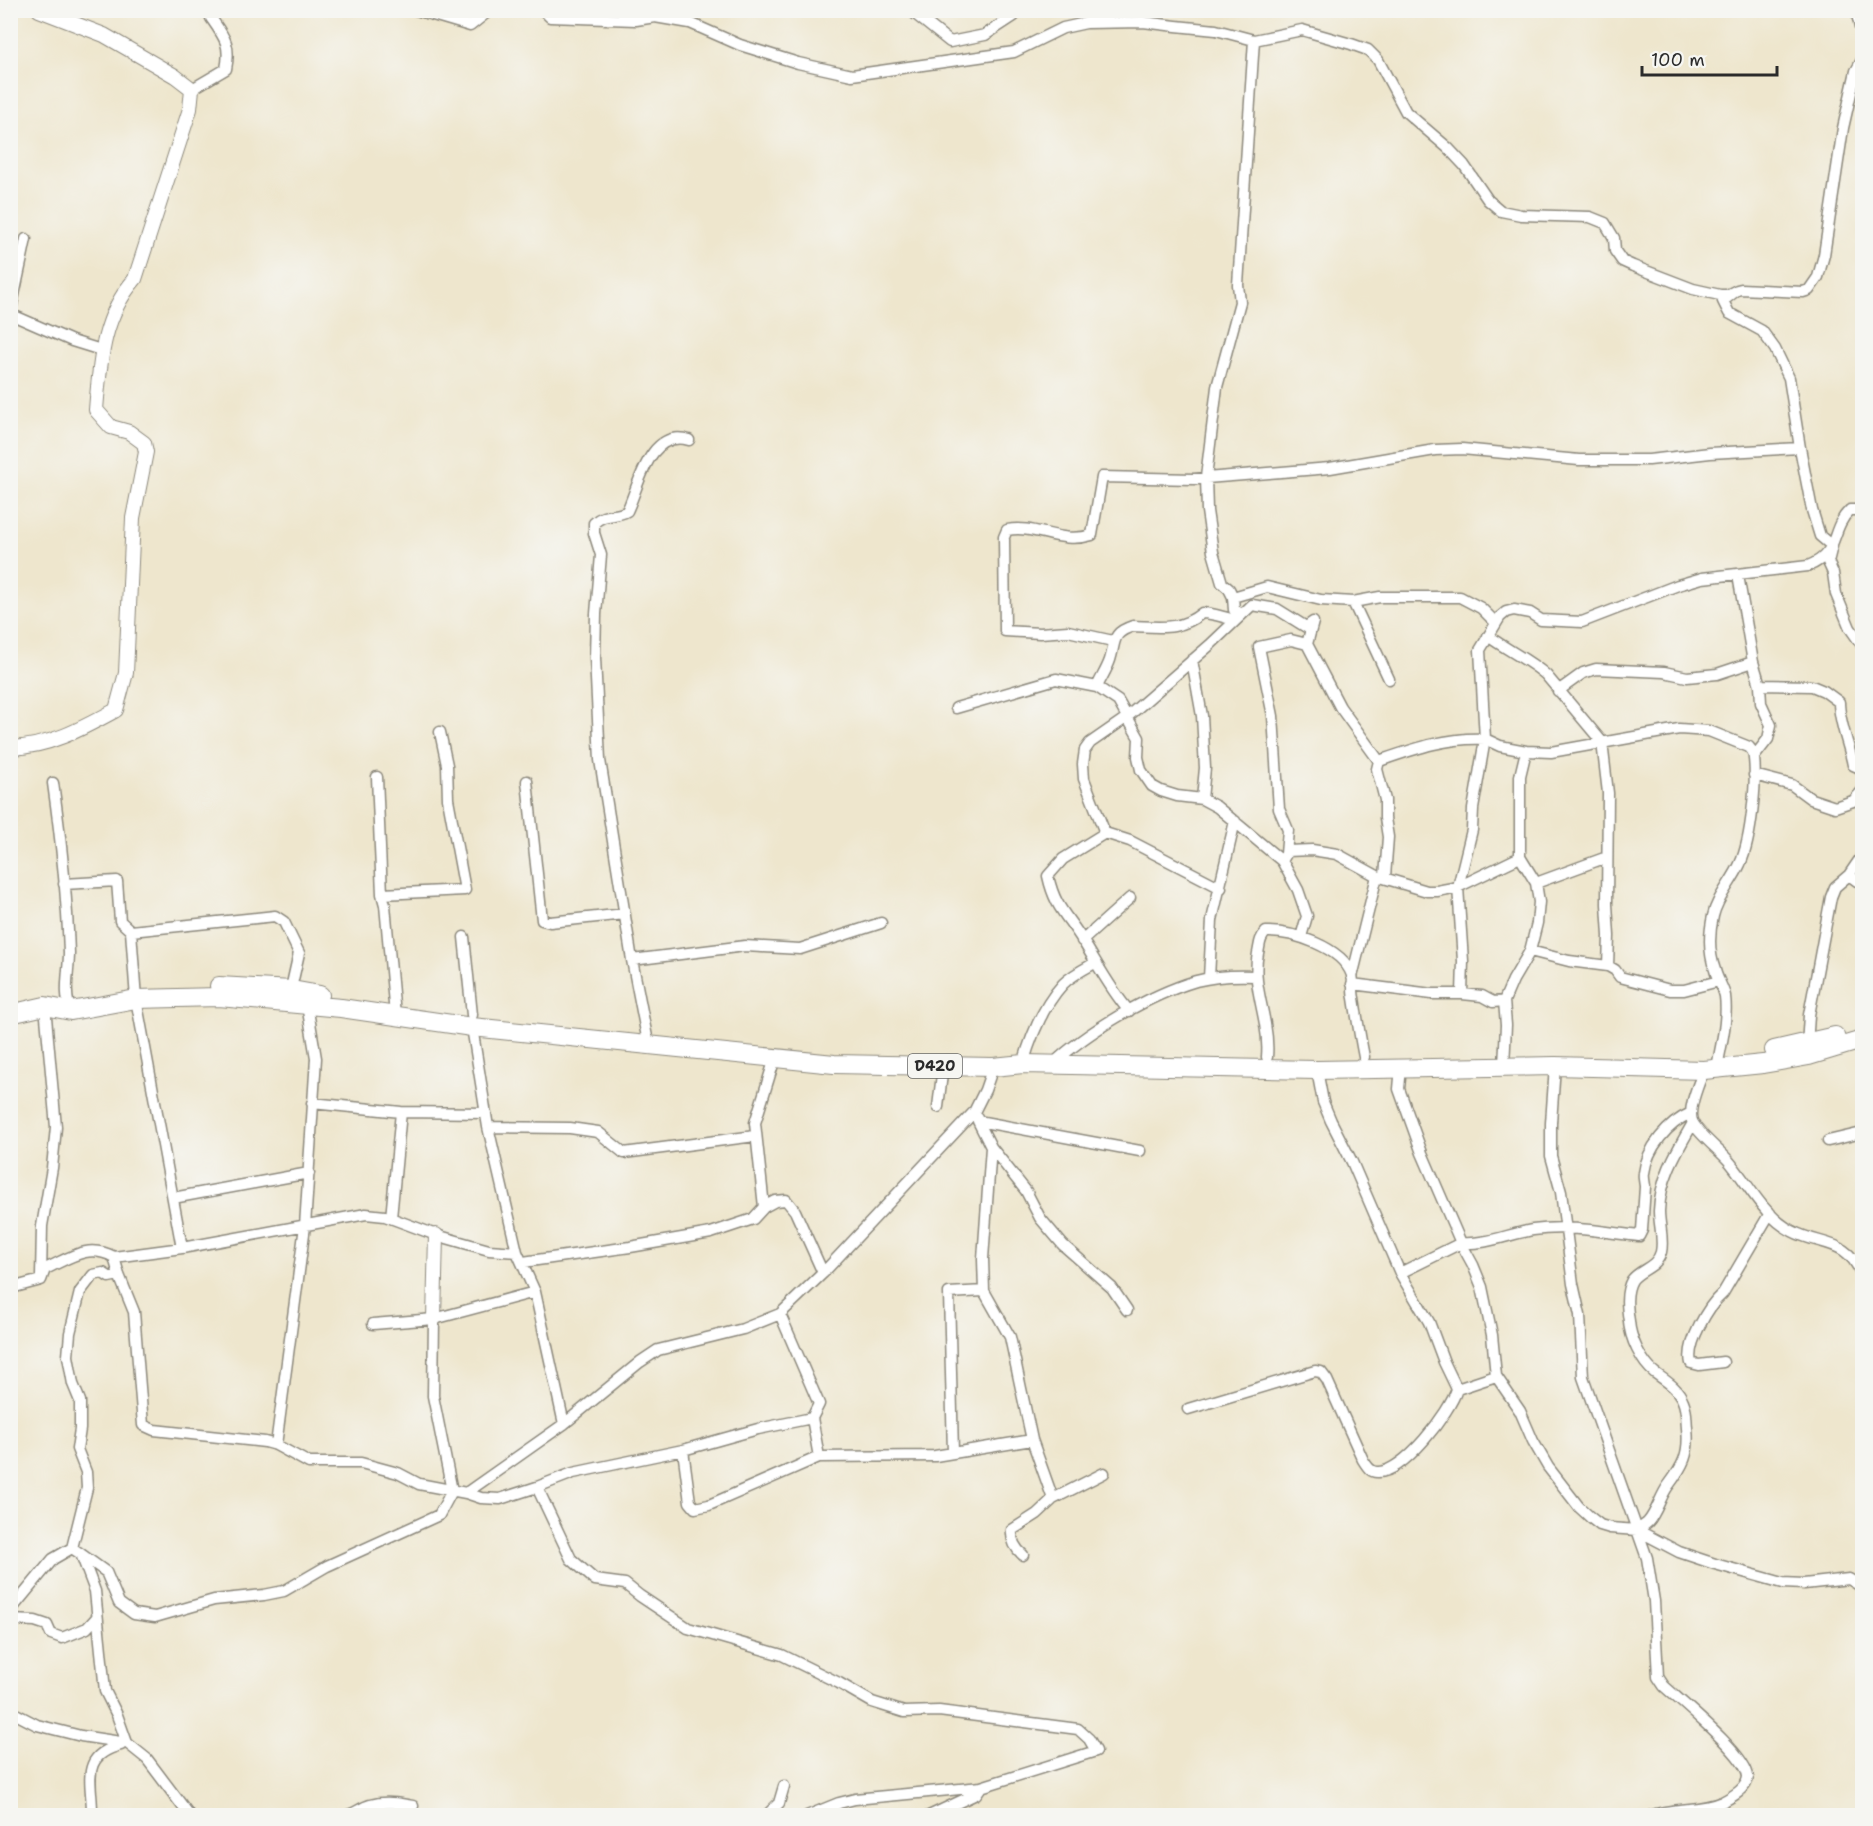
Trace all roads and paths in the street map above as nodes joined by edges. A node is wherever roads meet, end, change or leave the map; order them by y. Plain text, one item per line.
1 (39, 10) edge
2 (215, 10) edge
3 (416, 10) edge
4 (490, 10) edge
5 (543, 10) edge
6 (910, 10) edge
7 (1016, 10) edge
8 (1856, 10) edge
9 (1863, 36) edge
10 (1254, 40) junction
11 (1863, 60) edge
12 (192, 89) junction
13 (26, 238) dead end
14 (1737, 290) junction
15 (101, 350) junction
16 (689, 440) dead end
17 (1800, 448) junction
18 (1206, 477) junction
19 (1863, 510) edge
20 (1832, 546) junction
21 (1738, 575) junction
22 (1233, 597) junction
23 (1353, 602) junction
24 (1239, 617) junction
25 (1496, 623) junction
26 (1488, 636) junction
27 (1113, 641) junction
28 (1307, 644) junction
29 (1863, 645) edge
30 (1192, 660) junction
31 (1753, 662) junction
32 (1389, 679) dead end
33 (1760, 685) junction
34 (1097, 687) junction
35 (1558, 691) junction
36 (956, 708) dead end
37 (1126, 718) junction
38 (440, 732) dead end
39 (1485, 739) junction
40 (1602, 742) junction
41 (10, 747) edge
42 (1526, 751) junction
43 (1754, 757) junction
44 (1379, 761) junction
45 (1863, 772) edge
46 (1754, 775) junction
47 (377, 777) dead end
48 (527, 781) dead end
49 (53, 783) dead end
50 (1863, 791) edge
51 (1202, 799) junction
52 (1235, 821) junction
53 (1106, 833) junction
54 (1284, 856) junction
55 (1863, 856) edge
56 (1520, 857) junction
57 (1607, 857) junction
58 (1849, 876) junction
59 (1381, 877) junction
60 (1863, 882) edge
61 (1536, 883) junction
62 (64, 884) junction
63 (1458, 887) junction
64 (1221, 888) junction
65 (382, 894) junction
66 (1130, 898) dead end
67 (625, 914) junction
68 (881, 923) dead end
69 (131, 931) junction
70 (464, 937) dead end
71 (1301, 937) junction
72 (1082, 940) junction
73 (1530, 951) junction
74 (632, 960) junction
75 (1095, 963) junction
76 (1608, 966) junction
77 (1256, 976) junction
78 (1209, 978) junction
79 (1352, 980) junction
80 (1719, 981) junction
81 (136, 994) junction
82 (1462, 994) junction
83 (290, 996) junction
84 (1504, 1001) junction
85 (10, 1003) edge
86 (307, 1005) junction
87 (45, 1006) junction
88 (69, 1007) junction
89 (395, 1010) junction
90 (1129, 1011) junction
91 (10, 1014) edge
92 (472, 1021) junction
93 (1863, 1029) edge
94 (643, 1040) junction
95 (1863, 1040) edge
96 (1807, 1050) junction
97 (1268, 1057) junction
98 (1364, 1057) junction
99 (775, 1058) junction
100 (1024, 1059) junction
101 (1057, 1060) junction
102 (1505, 1061) junction
103 (1713, 1065) junction
104 (943, 1066) junction
105 (1555, 1066) junction
106 (993, 1067) junction
107 (1401, 1067) junction
108 (1317, 1070) junction
109 (312, 1102) junction
110 (938, 1107) dead end
111 (401, 1112) junction
112 (486, 1113) junction
113 (976, 1116) junction
114 (1692, 1118) junction
115 (488, 1127) junction
116 (1863, 1133) edge
117 (755, 1136) junction
118 (1828, 1141) dead end
119 (991, 1147) junction
120 (1140, 1151) dead end
121 (309, 1173) junction
122 (173, 1198) junction
123 (764, 1207) junction
124 (1770, 1213) junction
125 (391, 1218) junction
126 (305, 1226) junction
127 (1566, 1228) junction
128 (436, 1235) junction
129 (1461, 1243) junction
130 (182, 1248) junction
131 (1858, 1256) edge
132 (114, 1257) junction
133 (520, 1257) junction
134 (823, 1273) junction
135 (1400, 1273) junction
136 (119, 1275) junction
137 (1863, 1275) edge
138 (40, 1280) junction
139 (10, 1287) edge
140 (984, 1291) junction
141 (535, 1292) junction
142 (1128, 1310) dead end
143 (780, 1314) junction
144 (434, 1319) junction
145 (373, 1324) dead end
146 (1723, 1362) dead end
147 (1496, 1376) junction
148 (1457, 1389) junction
149 (1188, 1409) dead end
150 (812, 1418) junction
151 (564, 1424) junction
152 (1032, 1440) junction
153 (276, 1445) junction
154 (682, 1450) junction
155 (953, 1453) junction
156 (819, 1457) junction
157 (1104, 1473) dead end
158 (537, 1487) junction
159 (453, 1491) junction
160 (466, 1493) junction
161 (1053, 1499) junction
162 (1637, 1530) junction
163 (77, 1551) junction
164 (1023, 1555) dead end
165 (1863, 1587) edge
166 (10, 1611) edge
167 (97, 1617) junction
168 (10, 1620) edge
169 (10, 1711) edge
170 (127, 1743) junction
171 (784, 1786) dead end
172 (981, 1787) junction
173 (413, 1806) dead end
174 (92, 1815) edge
175 (190, 1815) edge
176 (344, 1815) edge
177 (766, 1815) edge
178 (807, 1815) edge
179 (928, 1815) edge
180 (1650, 1815) edge

1 - 12 street
2 - 12 street
3 - 4 street
5 - 10 street
6 - 7 street
8 - 9 street
10 - 14 street
10 - 18 street
11 - 14 street
12 - 15 street
13 - 15 street
14 - 17 street
15 - 41 street
16 - 67 street
17 - 18 street
17 - 20 street
18 - 22 street
18 - 27 street
19 - 20 street
20 - 21 street
20 - 29 street
21 - 25 street
21 - 31 street
22 - 23 street
22 - 24 street
23 - 25 street
23 - 32 street
24 - 27 street
24 - 28 street
24 - 30 street
25 - 26 street
26 - 35 street
26 - 39 street
27 - 34 street
28 - 44 street
28 - 54 street
30 - 37 street
30 - 51 street
31 - 33 street
31 - 35 street
33 - 43 street
33 - 45 street
34 - 36 street
34 - 37 street
35 - 40 street
37 - 51 street
37 - 53 street
38 - 65 street
39 - 42 street
39 - 44 street
39 - 63 street
40 - 42 street
40 - 43 street
40 - 57 street
42 - 56 street
43 - 46 street
44 - 59 street
46 - 50 street
46 - 80 street
47 - 65 street
48 - 67 street
49 - 62 street
51 - 52 street
52 - 54 street
52 - 64 street
53 - 64 street
53 - 72 street
54 - 59 street
54 - 71 street
55 - 58 street
56 - 61 street
56 - 63 street
57 - 61 street
57 - 76 street
58 - 60 street
58 - 96 street
59 - 63 street
59 - 79 street
61 - 73 street
62 - 69 street
62 - 88 street
63 - 82 street
64 - 78 street
65 - 89 street
66 - 72 street
67 - 74 street
68 - 74 street
69 - 81 street
69 - 83 street
70 - 92 street
71 - 77 street
71 - 79 street
72 - 75 street
73 - 76 street
73 - 84 street
74 - 94 street
75 - 90 street
75 - 100 street
76 - 80 street
77 - 78 street
77 - 97 street
78 - 90 street
79 - 82 street
79 - 98 street
80 - 103 street
81 - 83 highway, D420
81 - 88 highway, D420
81 - 122 street
82 - 84 street
83 - 86 highway, D420
83 - 89 highway, D420
84 - 102 street
85 - 88 highway, D420
86 - 89 highway, D420
86 - 109 street
87 - 88 highway, D420
87 - 91 highway, D420
87 - 138 street
89 - 92 highway, D420
90 - 101 street
92 - 94 highway, D420
92 - 112 street
93 - 96 highway, D420
94 - 99 highway, D420
94 - 100 highway, D420
95 - 96 highway, D420
96 - 103 highway, D420
97 - 98 highway, D420
97 - 101 highway, D420
98 - 102 highway, D420
99 - 104 highway, D420
99 - 117 street
100 - 101 highway, D420
100 - 106 highway, D420
101 - 108 highway, D420
102 - 103 highway, D420
102 - 105 highway, D420
102 - 107 highway, D420
103 - 105 highway, D420
103 - 114 street
104 - 106 highway, D420
104 - 110 street
105 - 127 street
106 - 113 street
107 - 108 highway, D420
107 - 129 street
108 - 135 street
109 - 111 street
109 - 121 street
111 - 112 street
111 - 125 street
112 - 115 street
113 - 119 street
113 - 120 street
113 - 134 street
114 - 124 street
114 - 127 street
114 - 162 street
115 - 117 street
115 - 133 street
116 - 118 street
117 - 123 street
119 - 140 street
119 - 142 street
121 - 122 street
121 - 126 street
122 - 130 street
123 - 133 street
123 - 134 street
124 - 131 street
124 - 146 street
125 - 126 street
125 - 128 street
126 - 130 street
126 - 153 street
127 - 129 street
127 - 162 street
128 - 133 street
128 - 144 street
129 - 135 street
129 - 147 street
130 - 132 street
131 - 137 street
132 - 136 street
132 - 138 street
133 - 141 street
134 - 143 street
135 - 148 street
136 - 153 street
136 - 163 street
138 - 139 street
140 - 152 street
140 - 155 street
141 - 144 street
141 - 151 street
143 - 150 street
143 - 151 street
144 - 145 street
144 - 159 street
147 - 148 street
147 - 162 street
148 - 149 street
150 - 154 street
150 - 156 street
151 - 160 street
152 - 155 street
152 - 161 street
153 - 159 street
154 - 156 street
154 - 158 street
155 - 156 street
157 - 161 street
158 - 160 street
158 - 172 street
159 - 160 street
159 - 163 street
161 - 164 street
162 - 165 street
162 - 180 street
163 - 166 street
163 - 167 street
167 - 168 street
167 - 170 street
169 - 170 street
170 - 174 street
170 - 175 street
171 - 177 street
172 - 178 street
172 - 179 street
173 - 176 street

